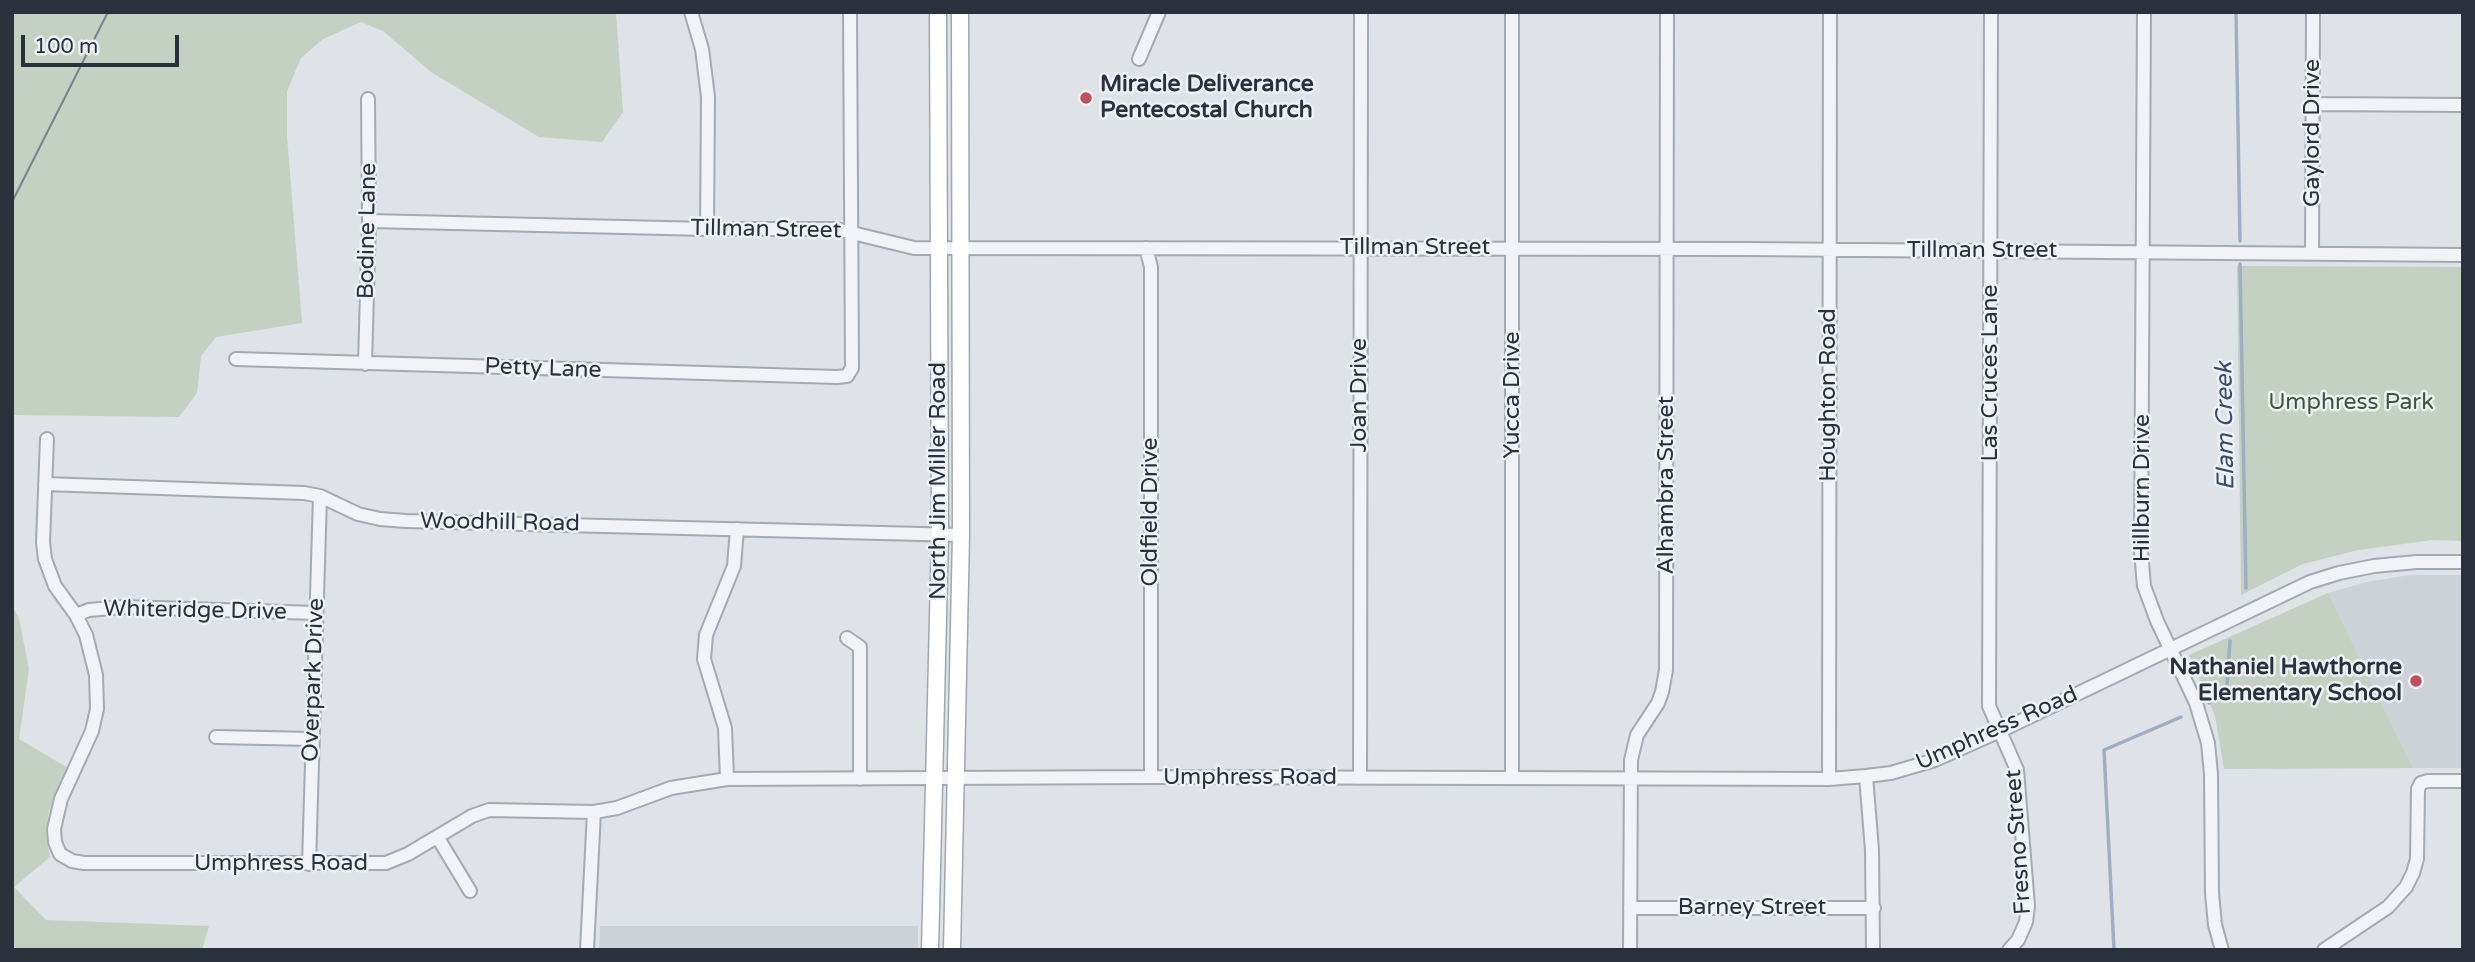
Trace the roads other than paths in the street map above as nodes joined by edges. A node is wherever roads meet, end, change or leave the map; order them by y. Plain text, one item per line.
1 (691, 12) edge
2 (850, 12) edge
3 (938, 12) edge
4 (960, 12) edge
5 (1160, 12) edge
6 (1361, 12) edge
7 (1512, 12) edge
8 (1667, 12) edge
9 (1830, 12) edge
10 (1991, 12) edge
11 (2144, 12) edge
12 (2313, 12) edge
13 (1139, 59) dead end
14 (368, 99) dead end
15 (2313, 104) junction
16 (2463, 104) edge
17 (369, 221) junction
18 (706, 229) junction
19 (852, 232) junction
20 (939, 246) junction
21 (960, 247) junction
22 (1146, 247) junction
23 (1360, 248) junction
24 (1513, 248) junction
25 (1667, 249) junction
26 (1829, 249) junction
27 (1991, 251) junction
28 (2143, 252) junction
29 (2312, 253) junction
30 (2463, 255) edge
31 (236, 359) dead end
32 (365, 363) junction
33 (47, 439) dead end
34 (45, 484) junction
35 (320, 496) junction
36 (737, 530) junction
37 (940, 534) junction
38 (961, 535) junction
39 (2463, 562) edge
40 (316, 613) junction
41 (76, 615) junction
42 (847, 638) dead end
43 (2172, 649) junction
44 (2000, 731) junction
45 (216, 737) dead end
46 (313, 739) junction
47 (1867, 776) junction
48 (1151, 777) junction
49 (1360, 778) junction
50 (727, 779) junction
51 (860, 779) junction
52 (935, 779) junction
53 (955, 779) junction
54 (1512, 779) junction
55 (1631, 779) junction
56 (1829, 779) junction
57 (2463, 781) edge
58 (594, 812) junction
59 (438, 838) junction
60 (309, 864) junction
61 (470, 891) dead end
62 (1630, 908) junction
63 (1874, 908) junction
64 (587, 950) edge
65 (930, 950) edge
66 (952, 950) edge
67 (1630, 950) edge
68 (1873, 950) edge
69 (2009, 950) edge
70 (2222, 950) edge
71 (2324, 950) edge

1 - 18 street
2 - 19 street
3 - 20 main road, North Jim Miller Road
4 - 21 main road, North Jim Miller Road
5 - 13 street
6 - 23 street, Joan Drive
7 - 24 street, Yucca Drive
8 - 25 street, Alhambra Street
9 - 26 street, Houghton Road
10 - 27 street, Las Cruces Lane
11 - 28 street, Hillburn Drive
12 - 15 street, Gaylord Drive
14 - 17 street, Bodine Lane
15 - 16 street
15 - 29 street, Gaylord Drive
17 - 18 street, Tillman Street
17 - 32 street, Bodine Lane
18 - 19 street, Tillman Street
19 - 20 street, Tillman Street
19 - 32 street, Petty Lane
20 - 21 street, Tillman Street
20 - 37 main road, North Jim Miller Road
21 - 22 street, Tillman Street
21 - 38 main road, North Jim Miller Road
22 - 23 street, Tillman Street
22 - 48 street, Oldfield Drive
23 - 24 street, Tillman Street
23 - 49 street, Joan Drive
24 - 25 street, Tillman Street
24 - 54 street, Yucca Drive
25 - 26 street, Tillman Street
25 - 55 street, Alhambra Street
26 - 27 street, Tillman Street
26 - 56 street, Houghton Road
27 - 28 street, Tillman Street
27 - 44 street, Las Cruces Lane
28 - 29 street, Tillman Street
28 - 43 street, Hillburn Drive
29 - 30 street, Tillman Street
31 - 32 street, Petty Lane
33 - 34 street, Umphress Road
34 - 35 street, Woodhill Road
34 - 41 street, Umphress Road
35 - 36 street, Woodhill Road
35 - 40 street, Overpark Drive
36 - 37 street, Woodhill Road
36 - 50 street
37 - 38 street, Woodhill Road
37 - 52 main road, North Jim Miller Road
38 - 53 main road, North Jim Miller Road
39 - 43 street, Umphress Road
40 - 41 street, Whiteridge Drive
40 - 46 street, Overpark Drive
41 - 60 street, Umphress Road
42 - 51 street
43 - 44 street, Umphress Road
43 - 70 street, Hillburn Drive
44 - 47 street, Umphress Road
44 - 69 street, Fresno Street
45 - 46 street
46 - 60 street, Overpark Drive
47 - 56 street, Umphress Road
47 - 63 street
48 - 49 street, Umphress Road
48 - 53 street, Umphress Road
49 - 54 street, Umphress Road
50 - 51 street, Umphress Road
50 - 58 street, Umphress Road
51 - 52 street, Umphress Road
52 - 53 street, Umphress Road
52 - 65 main road, North Jim Miller Road
53 - 66 main road, North Jim Miller Road
54 - 55 street, Umphress Road
55 - 56 street, Umphress Road
55 - 62 street, Alhambra Street
57 - 71 street
58 - 59 street, Umphress Road
58 - 64 street
59 - 60 street, Umphress Road
59 - 61 street
62 - 63 street, Barney Street
62 - 67 street, Alhambra Street
63 - 68 street

